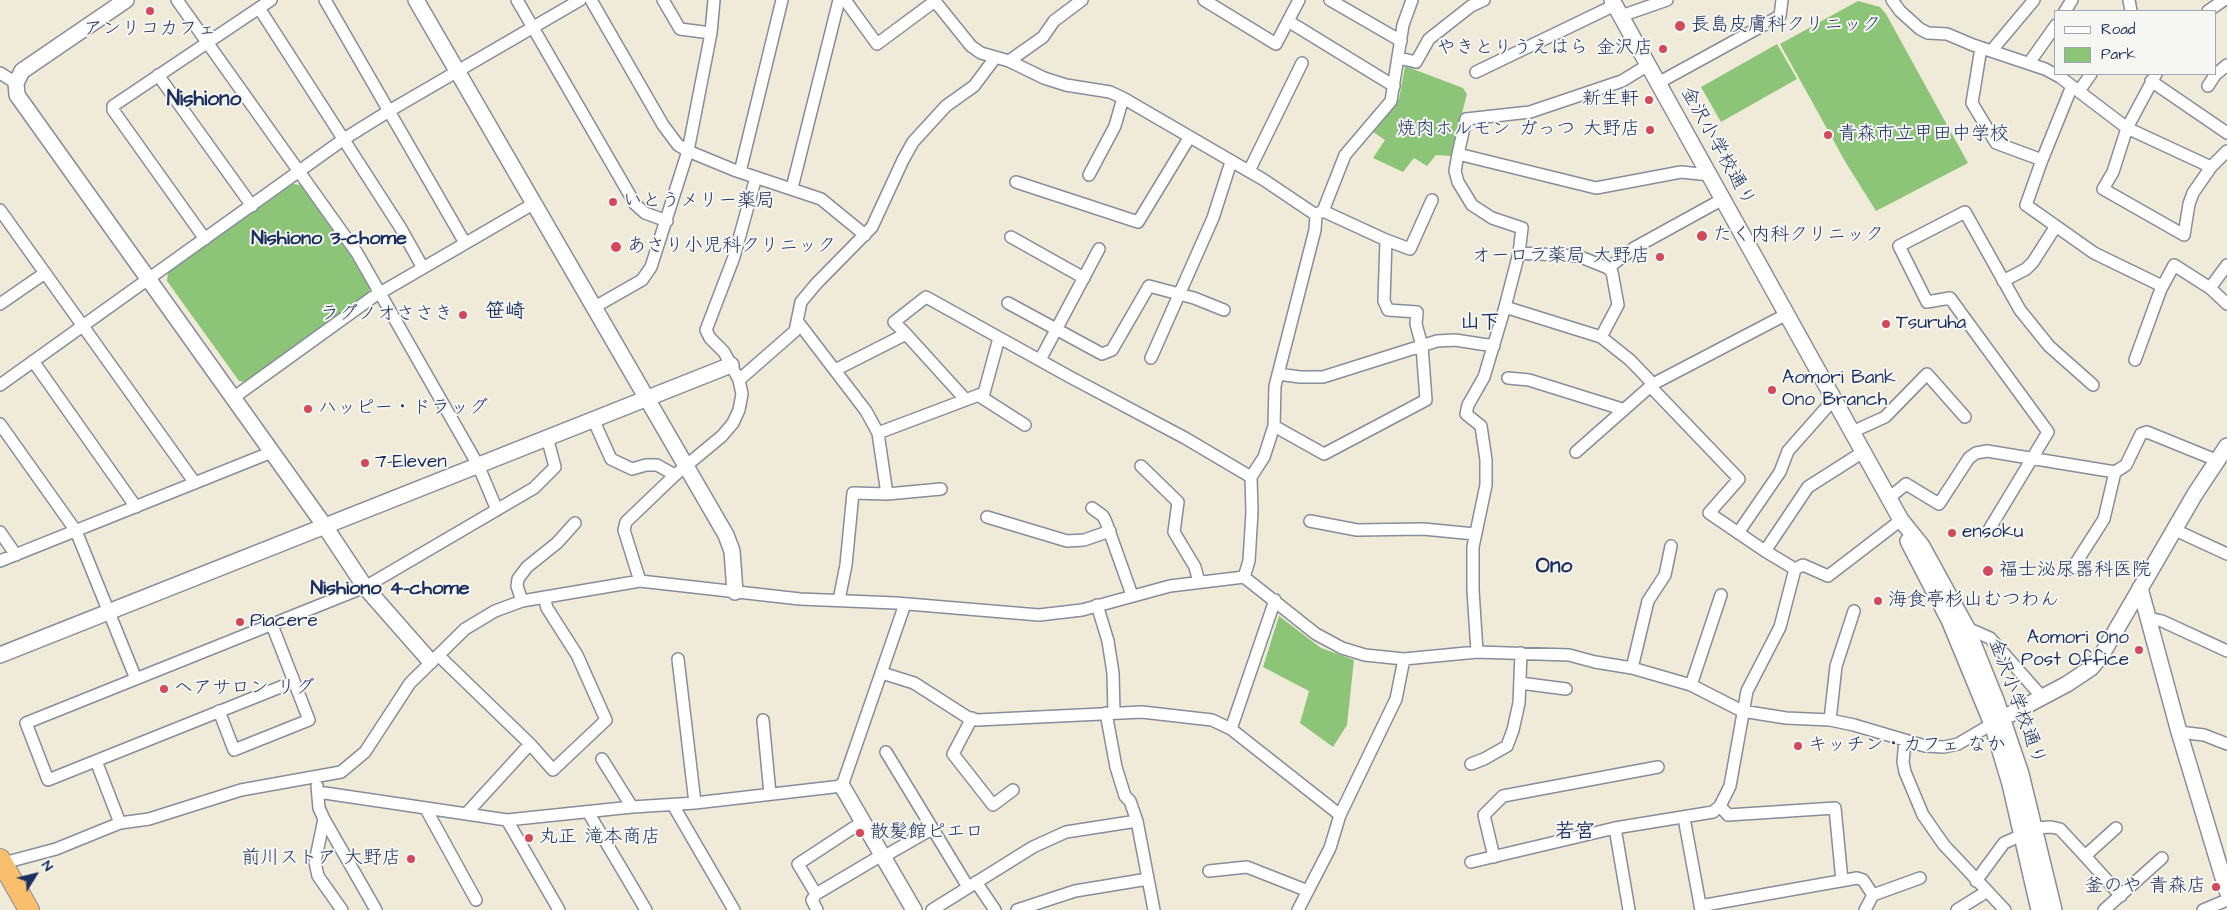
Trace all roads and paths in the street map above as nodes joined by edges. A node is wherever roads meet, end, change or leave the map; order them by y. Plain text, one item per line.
1 (126, 0) edge
2 (177, 0) edge
3 (271, 0) edge
4 (325, 0) edge
5 (416, 0) edge
6 (517, 0) edge
7 (580, 0) edge
8 (591, 0) edge
9 (663, 0) edge
10 (714, 0) edge
11 (782, 0) edge
12 (839, 0) edge
13 (845, 0) edge
14 (935, 0) edge
15 (1082, 0) edge
16 (1204, 0) edge
17 (1300, 0) edge
18 (1330, 0) edge
19 (1412, 0) edge
20 (1484, 0) edge
21 (1667, 0) edge
22 (1782, 0) edge
23 (1892, 0) edge
24 (2034, 0) edge
25 (2224, 0) edge
26 (1470, 3) edge
27 (1616, 7) edge
28 (259, 8) junction
29 (2209, 10) edge
30 (1288, 21) junction
31 (533, 28) junction
32 (2054, 28) edge
33 (711, 33) junction
34 (1401, 41) junction
35 (207, 42) junction
36 (1987, 49) junction
37 (994, 58) junction
38 (1399, 58) junction
39 (1009, 61) junction
40 (1302, 63) dead end
41 (2029, 63) junction
42 (1648, 65) junction
43 (2227, 66) edge
44 (457, 71) junction
45 (1476, 72) dead end
46 (0, 73) edge
47 (2054, 74) edge
48 (2217, 74) edge
49 (158, 75) junction
50 (2056, 75) edge
51 (2090, 75) edge
52 (2216, 75) edge
53 (2154, 78) edge
54 (16, 83) junction
55 (1658, 83) junction
56 (1394, 86) junction
57 (2208, 86) dead end
58 (2075, 89) junction
59 (1123, 98) junction
60 (389, 110) junction
61 (2126, 128) junction
62 (2227, 133) edge
63 (1189, 138) junction
64 (344, 140) junction
65 (688, 151) junction
66 (2227, 152) edge
67 (1458, 154) junction
68 (2042, 160) junction
69 (1231, 162) junction
70 (2211, 167) junction
71 (299, 171) junction
72 (1249, 171) junction
73 (740, 172) junction
74 (1089, 174) dead end
75 (1710, 175) junction
76 (756, 177) junction
77 (1016, 182) dead end
78 (792, 188) junction
79 (1724, 199) junction
80 (1432, 200) dead end
81 (533, 204) junction
82 (252, 206) junction
83 (0, 210) edge
84 (1320, 213) junction
85 (666, 221) junction
86 (2056, 226) junction
87 (865, 235) junction
88 (1011, 237) dead end
89 (205, 239) junction
90 (1386, 240) junction
91 (465, 243) junction
92 (1099, 248) dead end
93 (1519, 252) junction
94 (2227, 265) edge
95 (423, 268) junction
96 (1608, 268) junction
97 (45, 273) junction
98 (1084, 278) junction
99 (148, 280) junction
100 (2003, 281) junction
101 (2210, 288) junction
102 (2160, 291) junction
103 (381, 293) junction
104 (1180, 295) junction
105 (0, 304) edge
106 (1008, 304) dead end
107 (2227, 304) edge
108 (1505, 307) junction
109 (593, 308) junction
110 (1224, 310) dead end
111 (1787, 314) junction
112 (798, 322) junction
113 (83, 325) junction
114 (1056, 330) junction
115 (906, 334) junction
116 (1601, 337) junction
117 (999, 338) junction
118 (1422, 346) junction
119 (1494, 346) junction
120 (1152, 358) dead end
121 (1040, 360) junction
122 (2134, 360) dead end
123 (33, 361) junction
124 (731, 365) junction
125 (835, 370) junction
126 (1278, 374) junction
127 (1508, 378) dead end
128 (739, 380) junction
129 (0, 385) edge
130 (1651, 385) junction
131 (2093, 385) dead end
132 (978, 394) junction
133 (233, 398) junction
134 (645, 398) junction
135 (1834, 399) junction
136 (965, 400) junction
137 (1622, 409) junction
138 (1965, 417) dead end
139 (593, 419) junction
140 (0, 424) edge
141 (1025, 425) dead end
142 (1274, 426) junction
143 (1852, 432) junction
144 (878, 433) junction
145 (547, 437) junction
146 (2227, 446) edge
147 (272, 452) junction
148 (1576, 452) dead end
149 (1864, 452) junction
150 (2032, 459) junction
151 (2216, 460) junction
152 (478, 464) junction
153 (1141, 466) dead end
154 (680, 470) junction
155 (2115, 472) junction
156 (1251, 477) junction
157 (195, 483) junction
158 (941, 490) dead end
159 (887, 494) junction
160 (1889, 498) junction
161 (136, 507) junction
162 (1092, 508) dead end
163 (497, 510) junction
164 (987, 517) dead end
165 (1310, 521) dead end
166 (1902, 521) junction
167 (575, 524) dead end
168 (324, 525) junction
169 (1990, 528) dead end
170 (2175, 530) junction
171 (76, 531) junction
172 (1110, 531) junction
173 (0, 532) edge
174 (1738, 533) junction
175 (1475, 534) junction
176 (1671, 546) dead end
177 (1765, 551) junction
178 (2227, 554) edge
179 (16, 555) junction
180 (0, 561) edge
181 (1796, 570) junction
182 (2072, 570) dead end
183 (1244, 577) junction
184 (640, 581) junction
185 (1198, 582) junction
186 (365, 587) junction
187 (2140, 588) junction
188 (735, 592) junction
189 (1132, 594) junction
190 (1722, 595) dead end
191 (544, 597) junction
192 (839, 600) junction
193 (1275, 600) junction
194 (522, 601) junction
195 (905, 604) junction
196 (1097, 605) junction
197 (1854, 611) dead end
198 (109, 612) junction
199 (2148, 618) junction
200 (272, 625) junction
201 (1967, 628) junction
202 (2227, 651) edge
203 (1477, 652) junction
204 (1521, 653) junction
205 (0, 655) edge
206 (434, 658) junction
207 (1404, 659) junction
208 (678, 660) dead end
209 (1632, 668) junction
210 (882, 673) junction
211 (136, 679) junction
212 (292, 682) junction
213 (1520, 683) junction
214 (1691, 685) junction
215 (1566, 689) dead end
216 (2042, 697) junction
217 (1742, 711) junction
218 (219, 712) junction
219 (1110, 713) junction
220 (972, 718) junction
221 (763, 720) dead end
222 (1830, 720) junction
223 (1998, 721) junction
224 (1230, 729) junction
225 (2179, 732) junction
226 (1905, 740) junction
227 (530, 744) junction
228 (2227, 744) edge
229 (886, 752) dead end
230 (602, 759) dead end
231 (96, 761) junction
232 (1471, 764) dead end
233 (1658, 767) dead end
234 (316, 776) junction
235 (842, 786) junction
236 (1013, 790) dead end
237 (318, 792) junction
238 (770, 794) junction
239 (696, 803) junction
240 (673, 805) junction
241 (1720, 806) junction
242 (632, 807) junction
243 (426, 809) junction
244 (588, 812) junction
245 (466, 814) junction
246 (1340, 815) junction
247 (1684, 818) junction
248 (324, 819) junction
249 (507, 820) junction
250 (1137, 821) junction
251 (862, 822) junction
252 (120, 823) junction
253 (1615, 828) junction
254 (2116, 828) dead end
255 (932, 829) junction
256 (2029, 832) junction
257 (883, 856) junction
258 (2085, 856) junction
259 (1494, 857) junction
260 (2162, 858) dead end
261 (1, 862) edge
262 (1471, 862) dead end
263 (1209, 871) dead end
264 (1920, 878) dead end
265 (1148, 879) junction
266 (1842, 881) junction
267 (1976, 881) junction
268 (972, 884) junction
269 (2227, 890) edge
270 (1308, 891) junction
271 (1986, 892) junction
272 (816, 894) junction
273 (1873, 895) junction
274 (2121, 896) junction
275 (476, 900) dead end
276 (2227, 900) edge
277 (1700, 908) edge
278 (29, 910) edge
279 (342, 910) edge
280 (376, 910) edge
281 (560, 910) edge
282 (646, 910) edge
283 (734, 910) edge
284 (817, 910) edge
285 (914, 910) edge
286 (932, 910) edge
287 (996, 910) edge
288 (1017, 910) edge
289 (1154, 910) edge
290 (1298, 910) edge
291 (1629, 910) edge
292 (1865, 910) edge
293 (1957, 910) edge
294 (2005, 910) edge
295 (2039, 910) edge
296 (2054, 910) edge
297 (2104, 910) edge
298 (2203, 910) edge

1 - 54 street
2 - 35 street
3 - 28 street
4 - 60 street
5 - 44 street
6 - 31 street
7 - 31 street
8 - 65 street
9 - 33 street
10 - 33 street
11 - 73 street
12 - 78 street
13 - 14 street
14 - 37 street
15 - 39 street
16 - 30 street
17 - 30 street
18 - 34 street
19 - 34 street
20 - 26 street
21 - 27 street
22 - 55 street
23 - 36 street
24 - 36 street
25 - 29 street
26 - 38 street
27 - 42 street, 金沢小学校通り
27 - 45 street
28 - 35 street
28 - 64 street
30 - 56 street
31 - 44 street
31 - 85 street
32 - 41 street
33 - 65 street
34 - 38 street
35 - 49 street
35 - 71 street
36 - 41 street
36 - 68 street
37 - 39 street
37 - 87 street
38 - 56 street
39 - 59 street
40 - 72 street
41 - 47 street
42 - 55 street, 金沢小学校通り
42 - 67 street
43 - 48 street
44 - 60 street
44 - 81 street
46 - 54 street
49 - 82 street
49 - 89 street
50 - 58 street
51 - 58 street
52 - 57 street
53 - 61 street
53 - 62 street
54 - 99 street
55 - 75 street, 金沢小学校通り
56 - 84 street
58 - 61 street
58 - 68 street
59 - 63 street
59 - 74 street
60 - 64 street
60 - 91 street
61 - 70 street
61 - 70 street
63 - 69 street
63 - 77 street
64 - 71 street
64 - 95 street
65 - 73 street
65 - 85 street
66 - 70 street
67 - 75 street
67 - 93 street
68 - 86 street
69 - 72 street
69 - 104 street
71 - 82 street
71 - 103 street
72 - 84 street
73 - 76 street
75 - 79 street, 金沢小学校通り
76 - 78 street
76 - 124 street
78 - 87 street
79 - 96 street
79 - 111 street, 金沢小学校通り
80 - 90 street
81 - 91 street
81 - 109 street
82 - 89 street
83 - 97 street
84 - 90 street
84 - 126 street
85 - 109 street
86 - 100 street
86 - 102 street
87 - 112 street
88 - 98 street
89 - 99 street
90 - 118 street
91 - 95 street
92 - 98 street
93 - 96 street
93 - 108 street
94 - 101 street
95 - 103 street
96 - 116 street
97 - 105 street
97 - 113 street
98 - 114 street
99 - 113 street
99 - 133 street
100 - 131 street
100 - 150 street
101 - 102 street
101 - 107 street
102 - 122 street
103 - 133 street
103 - 152 street
104 - 110 street
104 - 114 street
104 - 120 street
106 - 114 street
108 - 116 street
108 - 119 street
109 - 134 street
111 - 130 street
111 - 135 street, 金沢小学校通り
112 - 125 street
112 - 128 street
113 - 123 street
113 - 157 street
114 - 121 street
115 - 117 street
115 - 125 street
115 - 136 street
116 - 130 street
117 - 121 street
117 - 132 street
118 - 119 street
118 - 126 street
118 - 142 street
119 - 175 street
121 - 156 street
123 - 129 street
123 - 161 street
124 - 128 street
124 - 134 street
125 - 144 street
126 - 142 street
127 - 137 street
128 - 154 street
130 - 137 street
130 - 174 street
132 - 136 street
132 - 141 street
133 - 147 street
134 - 139 street
134 - 154 street
135 - 143 street, 金沢小学校通り
135 - 174 street
136 - 144 street
137 - 148 street
138 - 143 street
139 - 145 street
139 - 154 street
140 - 171 street
142 - 156 street
143 - 149 street, 金沢小学校通り
144 - 159 street
145 - 152 street
145 - 163 street
146 - 151 street
147 - 157 street
147 - 168 street
149 - 160 street, 金沢小学校通り
149 - 177 street
150 - 155 street
150 - 160 street
150 - 169 street
151 - 155 street
151 - 170 street
152 - 163 street
152 - 168 street
153 - 185 street
154 - 184 street
154 - 188 street
155 - 182 street
156 - 183 street
157 - 161 street
158 - 159 street
159 - 192 street
160 - 166 street, 金沢小学校通り
161 - 171 street
162 - 172 street
163 - 186 street
164 - 172 street
165 - 175 street
166 - 181 street
166 - 201 street, 金沢小学校通り
166 - 223 street, 金沢小学校通り
167 - 194 street
168 - 186 street
168 - 198 street
170 - 178 street
170 - 187 street
171 - 179 street
171 - 198 street
172 - 189 street
173 - 179 street
174 - 177 street
175 - 203 street
176 - 209 street
177 - 181 street
179 - 180 street
181 - 217 street
183 - 185 street
183 - 193 street
184 - 188 street
184 - 191 street
185 - 189 street
186 - 200 street
186 - 206 street
187 - 199 street
187 - 216 street
188 - 192 street
189 - 196 street
190 - 214 street
191 - 194 street
191 - 227 street
192 - 195 street
193 - 207 street
193 - 224 street
194 - 206 street
195 - 196 street
195 - 210 street
196 - 219 street
197 - 222 street
198 - 205 street
198 - 211 street
199 - 202 street
199 - 225 street
200 - 211 street
200 - 212 street
201 - 216 street
201 - 223 street, 金沢小学校通り
203 - 204 street
203 - 207 street
204 - 209 street
204 - 213 street
206 - 227 street
206 - 234 street
207 - 246 street
208 - 239 street
209 - 214 street
210 - 220 street
210 - 235 street
211 - 231 street
212 - 218 street
212 - 218 street
213 - 215 street
213 - 232 street
214 - 217 street
216 - 223 street
217 - 222 street
217 - 241 street
218 - 231 street
219 - 220 street
219 - 224 street
219 - 250 street
220 - 236 street
221 - 238 street
222 - 226 street
223 - 226 street
223 - 256 street, 金沢小学校通り
224 - 246 street
225 - 228 street
225 - 269 street
226 - 267 street
227 - 245 street
229 - 255 street
230 - 242 street
231 - 252 street
233 - 259 street
234 - 237 street
234 - 252 street
235 - 238 street
235 - 251 street
237 - 243 street
237 - 248 street
238 - 239 street
239 - 240 street
240 - 242 street
240 - 283 street
241 - 247 street
241 - 266 street
242 - 244 street
243 - 245 street
243 - 275 street
244 - 249 street
244 - 282 street
245 - 249 street
246 - 270 street
247 - 253 street
247 - 277 street
248 - 279 street
248 - 280 street
249 - 281 street
250 - 265 street
250 - 268 street
251 - 257 street
251 - 272 street
252 - 261 street
253 - 259 street
253 - 291 street
254 - 258 street
255 - 257 street
255 - 268 street
256 - 258 street
256 - 267 street
256 - 295 street, 金沢小学校通り
256 - 296 street, 金沢小学校通り
257 - 272 street
257 - 285 street
258 - 274 street
259 - 262 street
260 - 274 street
261 - 278 highway
263 - 270 street
264 - 273 street
265 - 288 street
265 - 289 street
266 - 273 street
266 - 277 street
267 - 271 street
268 - 286 street
268 - 287 street
270 - 290 street
271 - 293 street
271 - 294 street
272 - 284 street
273 - 292 street
274 - 297 street
276 - 298 street

